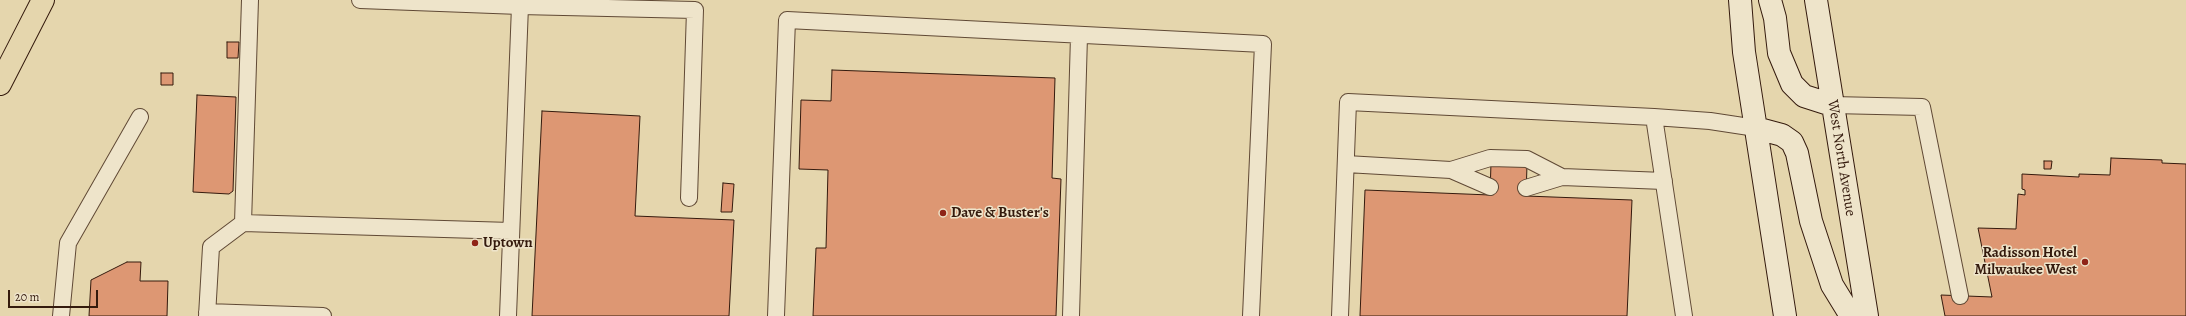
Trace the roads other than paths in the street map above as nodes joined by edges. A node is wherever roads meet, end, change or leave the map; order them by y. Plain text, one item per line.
1 (44, 0) edge
2 (250, 0) edge
3 (360, 0) edge
4 (1740, 0) edge
5 (1770, 0) edge
6 (1816, 0) edge
7 (520, 6) junction
8 (1079, 36) junction
9 (0, 84) edge
10 (1832, 105) junction
11 (140, 117) dead end
12 (1654, 117) junction
13 (1756, 128) junction
14 (1346, 164) junction
15 (1451, 170) junction
16 (1562, 177) junction
17 (1664, 181) junction
18 (1490, 187) dead end
19 (1526, 188) dead end
20 (689, 198) dead end
21 (243, 223) junction
22 (511, 231) junction
23 (1960, 296) dead end
24 (207, 314) edge
25 (61, 316) edge
26 (323, 316) edge
27 (508, 316) edge
28 (776, 316) edge
29 (1071, 316) edge
30 (1251, 316) edge
31 (1340, 316) edge
32 (1684, 316) edge
33 (1785, 316) edge
34 (1851, 316) edge
35 (1867, 316) edge

1 - 9 highway
2 - 21 lane
3 - 7 lane
4 - 13 main road
5 - 10 main road
6 - 10 main road, West North Avenue
7 - 20 lane
7 - 22 lane
8 - 28 lane
8 - 29 lane
8 - 30 lane
10 - 23 lane
10 - 35 main road, West North Avenue
11 - 25 lane
12 - 13 lane
12 - 14 lane
12 - 17 lane
13 - 33 main road
13 - 34 main road
14 - 15 lane
14 - 31 lane
15 - 16 lane
15 - 18 lane
16 - 17 lane
16 - 19 lane
17 - 32 lane
21 - 22 lane
21 - 24 lane
22 - 27 lane
24 - 26 lane

